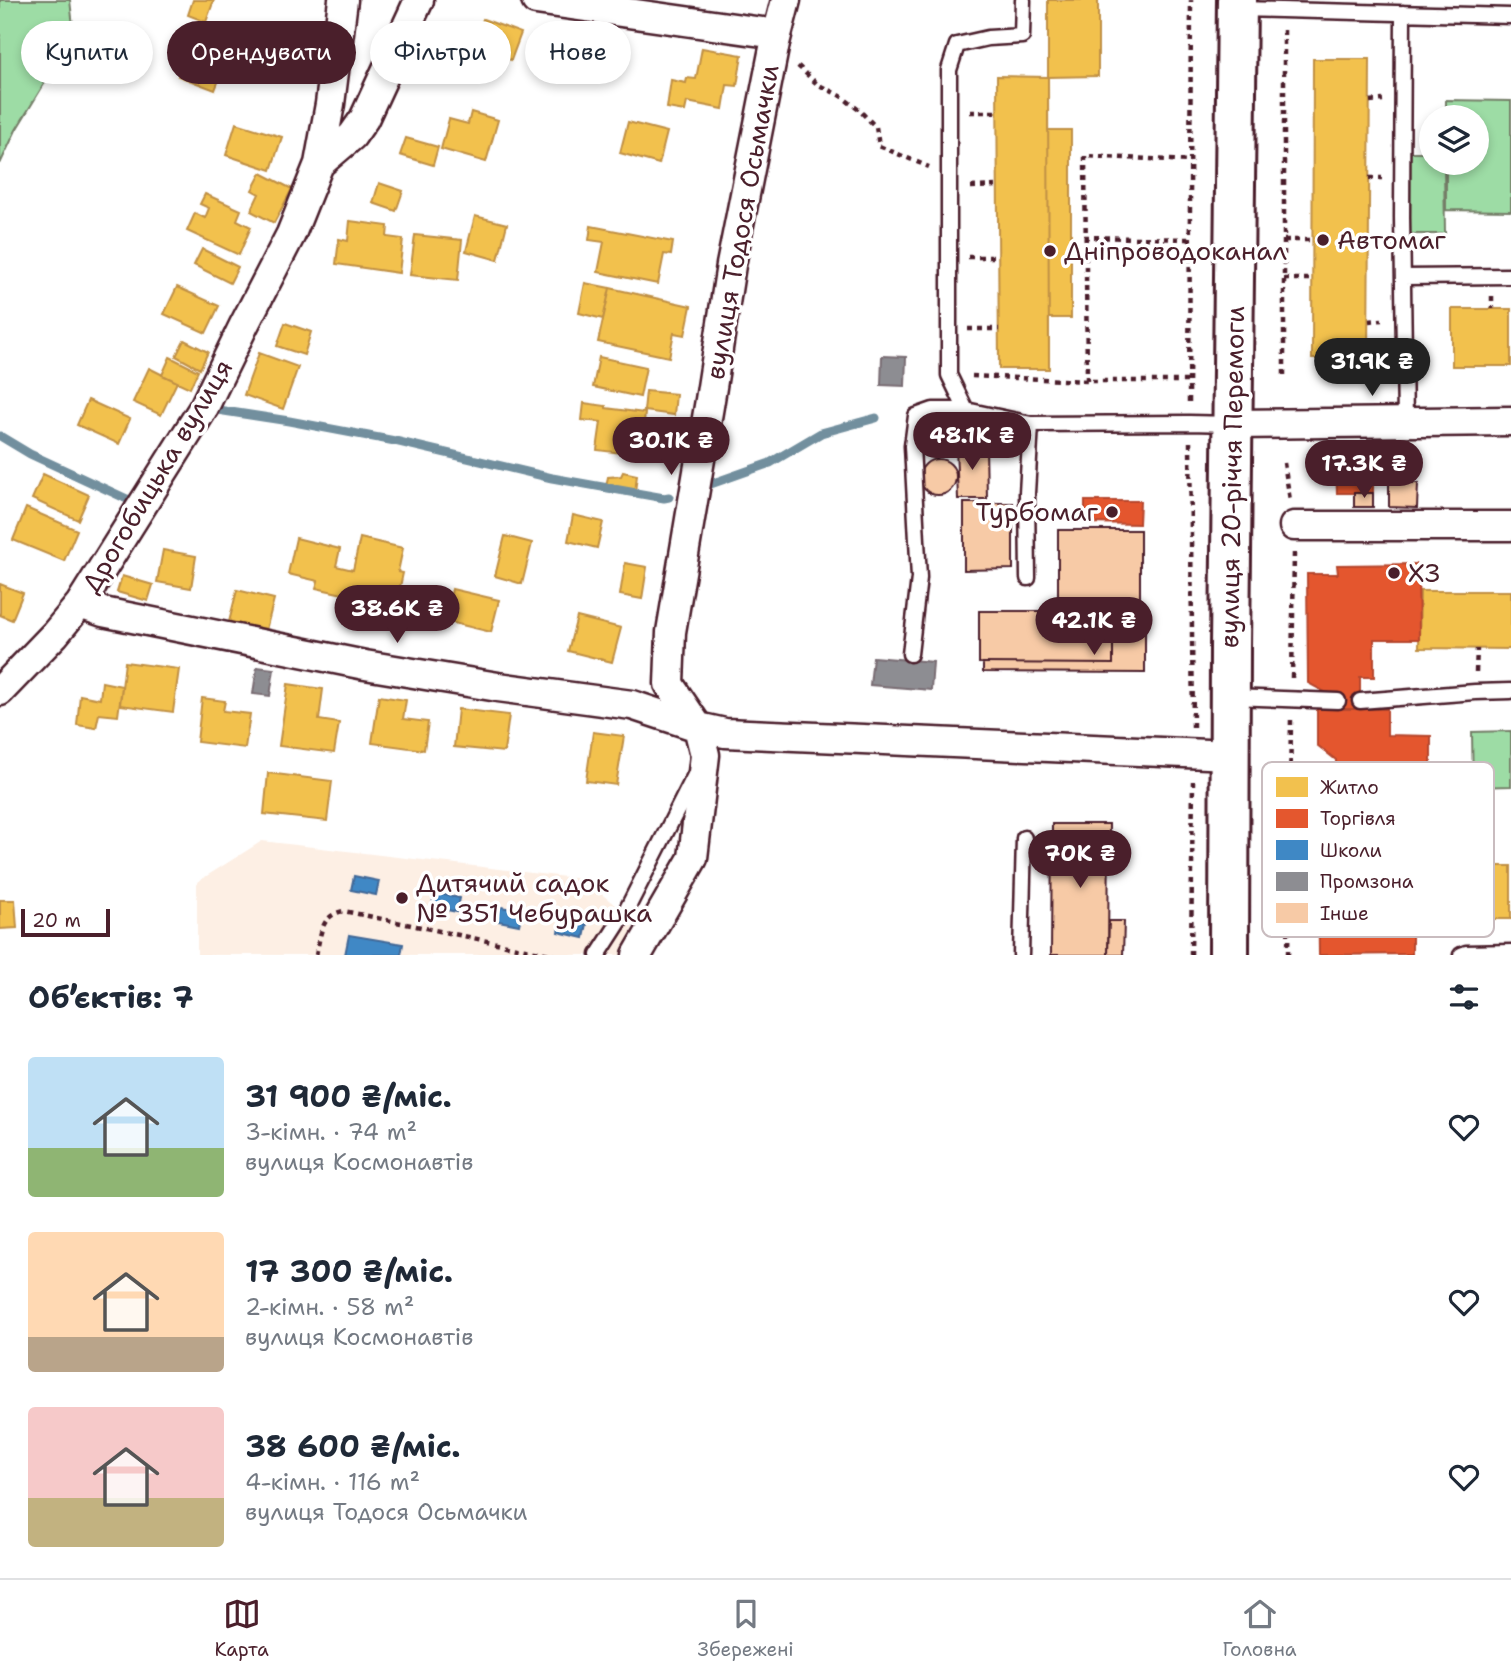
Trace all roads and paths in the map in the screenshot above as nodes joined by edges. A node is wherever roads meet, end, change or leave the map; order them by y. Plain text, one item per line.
1 (343, 0) edge
2 (419, 0) edge
3 (536, 0) edge
4 (786, 0) edge
5 (1023, 0) edge
6 (1191, 0) edge
7 (1237, 4) edge
8 (1284, 9) junction
9 (1403, 13) junction
10 (1511, 16) edge
11 (776, 38) junction
12 (1190, 161) junction
13 (319, 164) junction
14 (949, 176) junction
15 (1084, 237) junction
16 (1190, 239) junction
17 (1284, 240) junction
18 (1312, 240) dead end
19 (949, 256) junction
20 (998, 257) dead end
21 (1511, 276) edge
22 (1403, 277) junction
23 (1284, 279) junction
24 (1312, 279) dead end
25 (949, 329) junction
26 (999, 329) dead end
27 (949, 375) junction
28 (1284, 376) dead end
29 (1087, 381) junction
30 (1188, 381) junction
31 (966, 410) junction
32 (1511, 421) edge
33 (1189, 422) junction
34 (1405, 422) junction
35 (1031, 424) junction
36 (1233, 424) junction
37 (1294, 526) dead end
38 (1511, 526) edge
39 (1028, 578) dead end
40 (80, 604) junction
41 (910, 654) dead end
42 (0, 691) edge
43 (1511, 691) edge
44 (1230, 697) junction
45 (1338, 701) dead end
46 (1360, 701) dead end
47 (698, 727) junction
48 (1211, 754) junction
49 (705, 755) junction
50 (1024, 838) dead end
51 (1511, 951) edge
52 (316, 955) edge
53 (554, 955) edge
54 (598, 955) edge
55 (638, 955) edge
56 (1021, 955) edge
57 (1191, 955) edge
58 (1229, 955) edge
59 (1461, 955) edge

1 - 13 street, Дрогобицька вулиця
2 - 13 street, Дрогобицька вулиця
3 - 11 street
4 - 11 street, вулиця Тодося Осьмачки
5 - 14 lane
6 - 12 path
7 - 8 lane
7 - 36 street, вулиця 20-річчя Перемоги
8 - 9 lane
8 - 17 path
9 - 10 lane
9 - 22 lane
11 - 14 path
11 - 47 street, вулиця Тодося Осьмачки
12 - 15 path
12 - 16 path
13 - 40 street, Дрогобицька вулиця
14 - 19 lane
15 - 16 path
15 - 29 path
16 - 30 path
17 - 18 path
17 - 23 path
19 - 20 path
19 - 25 lane
21 - 22 lane
22 - 34 lane
23 - 24 path
23 - 28 path
25 - 26 path
25 - 27 lane
27 - 29 path
27 - 31 lane
29 - 30 path
30 - 33 path
31 - 35 lane
31 - 41 lane
32 - 34 street
33 - 35 lane
33 - 36 lane
33 - 48 path
34 - 36 street
35 - 39 lane
36 - 44 street, вулиця 20-річчя Перемоги
37 - 38 street
40 - 42 street, Дрогобицька вулиця
40 - 47 street
43 - 46 lane
44 - 45 lane
44 - 48 street, вулиця 20-річчя Перемоги
47 - 48 street
47 - 49 street, вулиця Тодося Осьмачки
48 - 57 path
48 - 58 street, вулиця 20-річчя Перемоги
49 - 54 lane
49 - 55 street, вулиця Тодося Осьмачки
50 - 56 lane
51 - 59 lane
52 - 53 path

